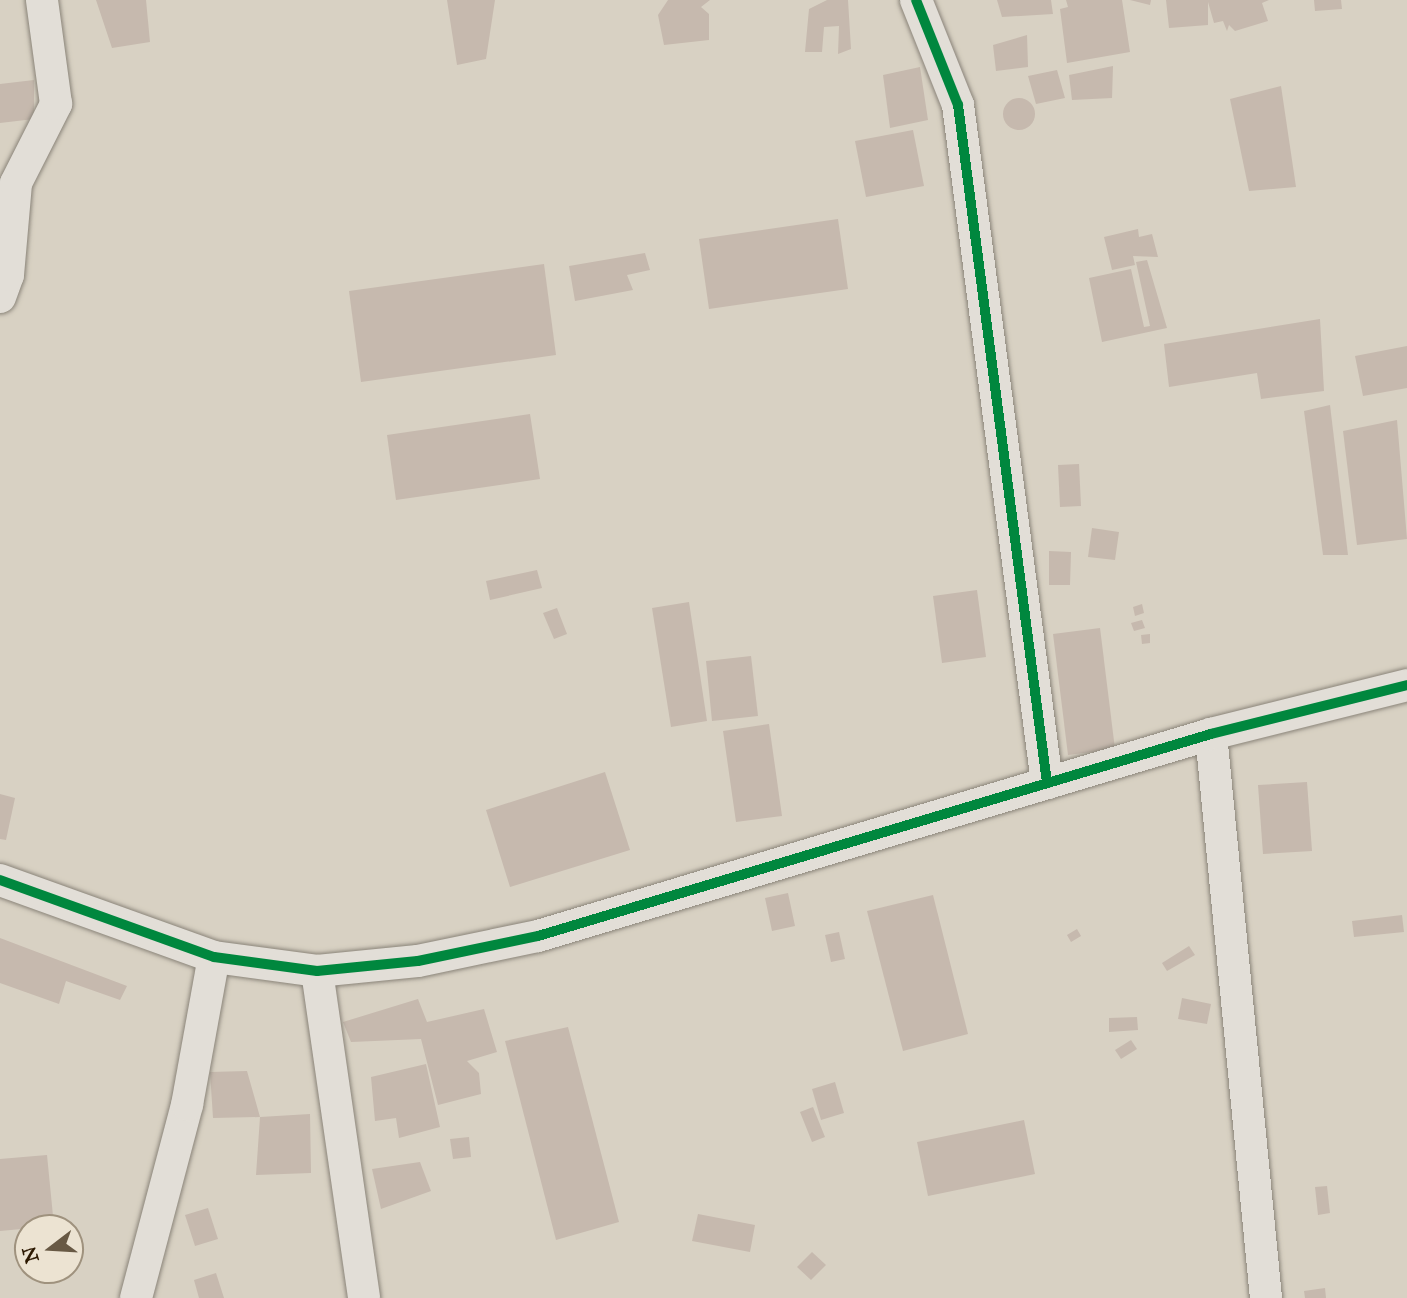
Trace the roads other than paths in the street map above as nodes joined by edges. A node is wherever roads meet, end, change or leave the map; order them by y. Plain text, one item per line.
1 (42, 0) edge
2 (916, 0) edge
3 (0, 297) edge
4 (1407, 685) edge
5 (1211, 734) junction
6 (1047, 783) junction
7 (0, 880) edge
8 (214, 957) junction
9 (317, 971) junction
10 (136, 1298) edge
11 (364, 1298) edge
12 (1266, 1298) edge

1 - 3 street
2 - 6 street
4 - 5 street
5 - 6 street
5 - 12 street
6 - 9 street
7 - 8 street
8 - 9 street
8 - 10 street
9 - 11 street

